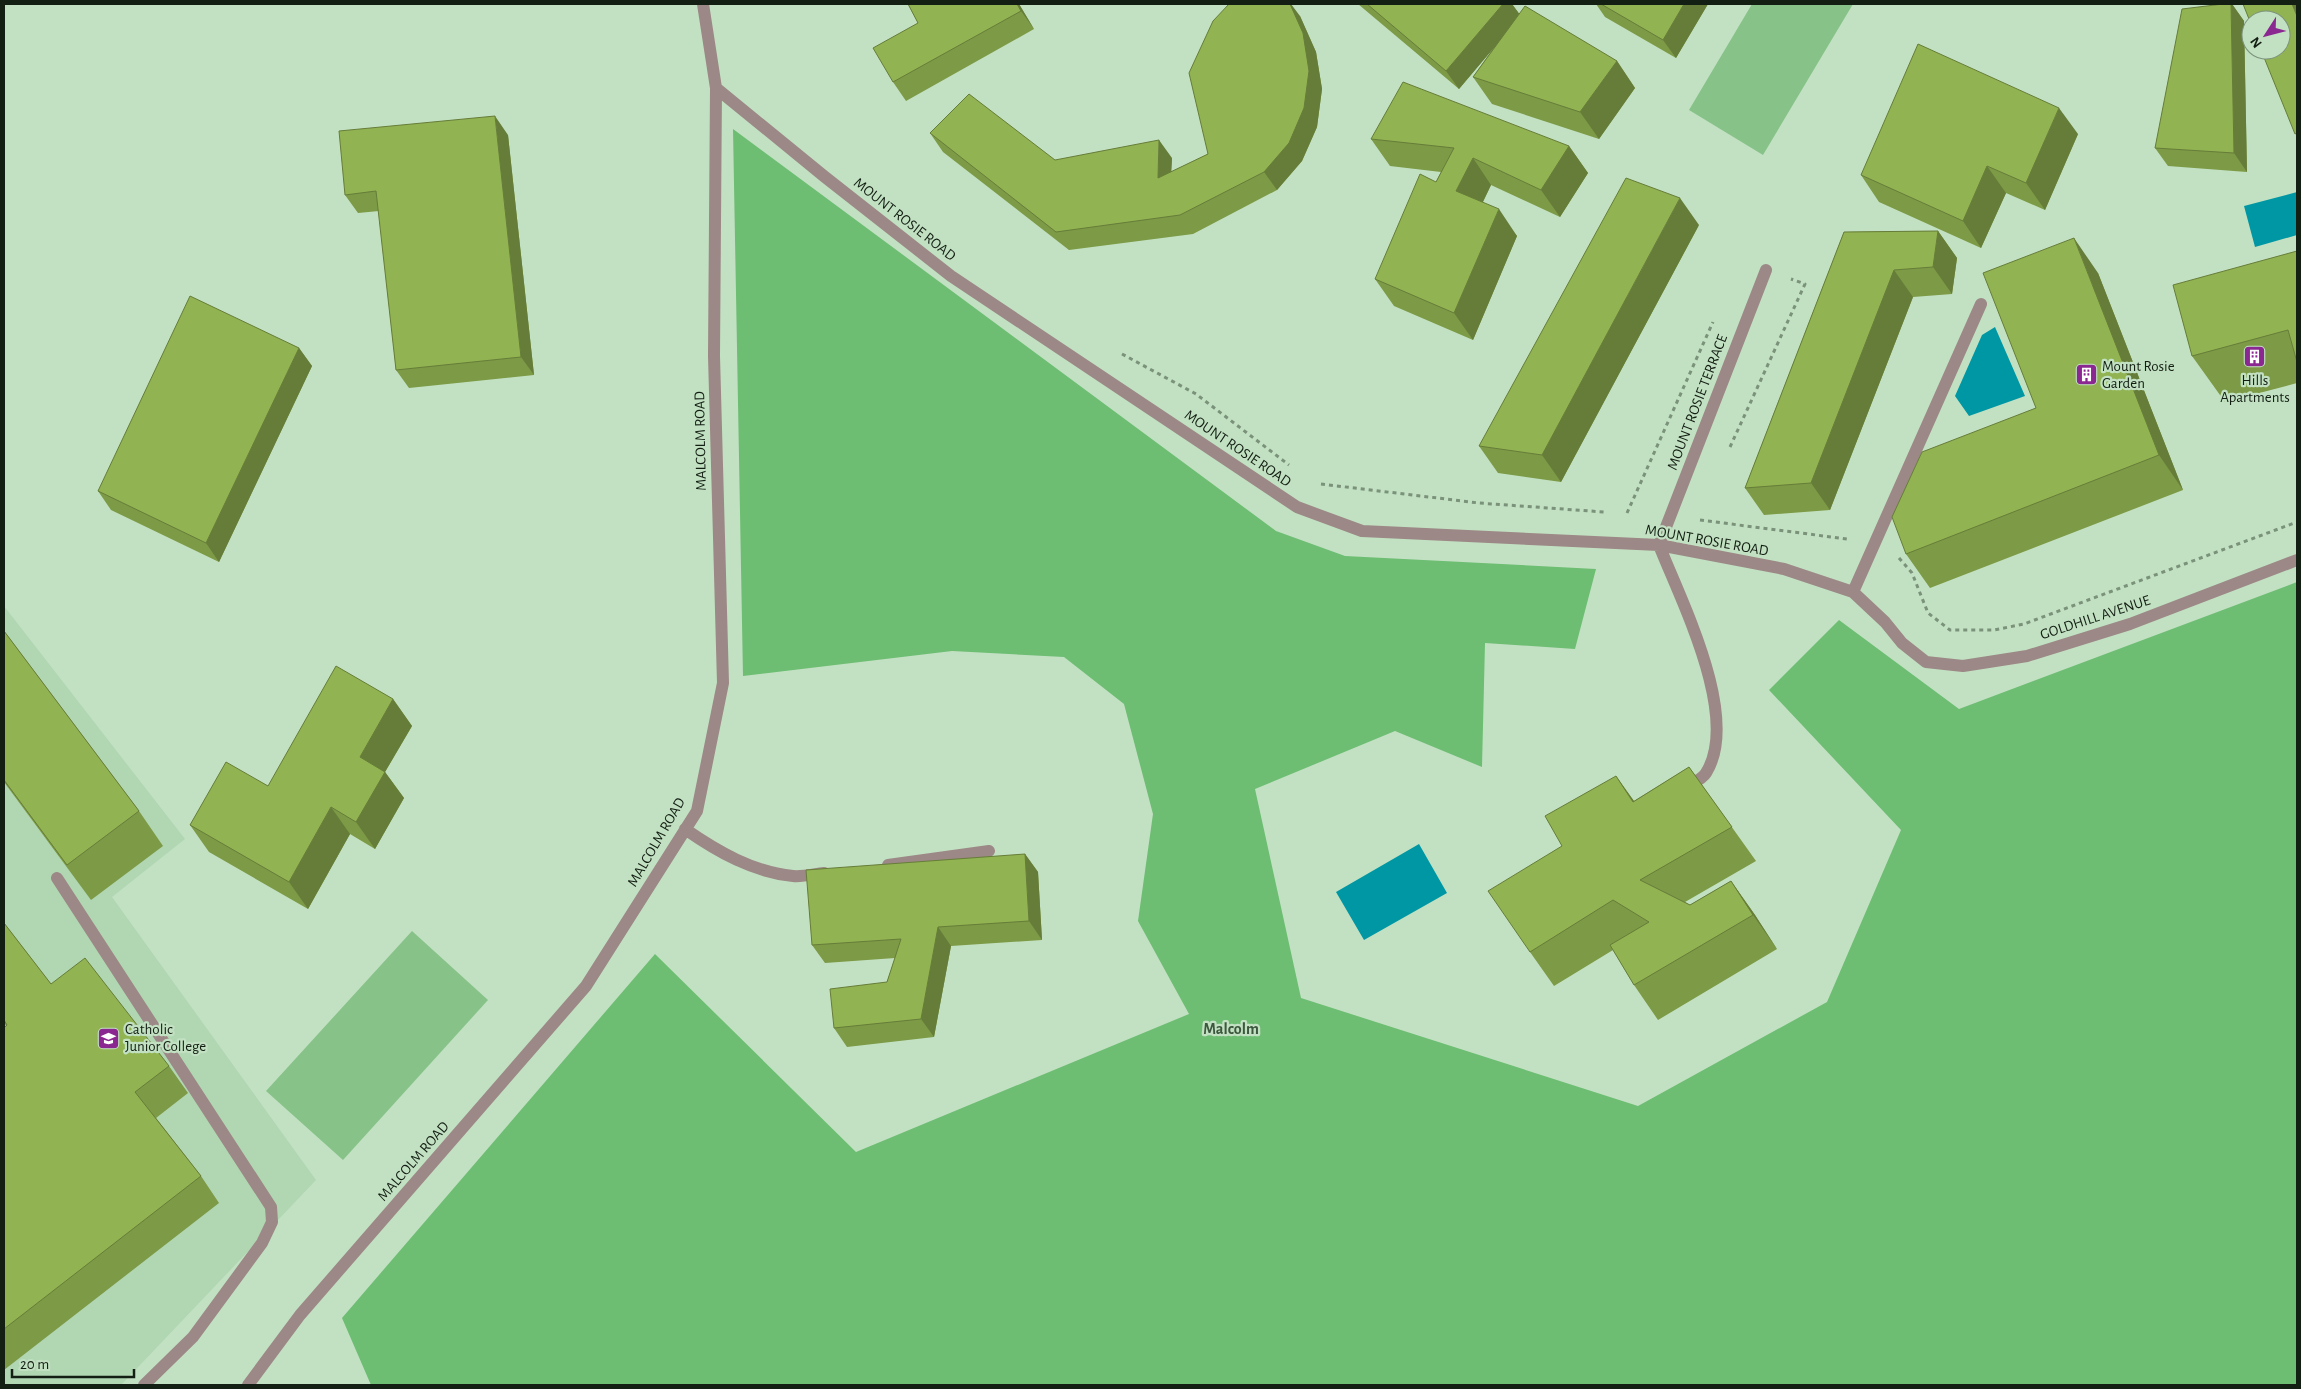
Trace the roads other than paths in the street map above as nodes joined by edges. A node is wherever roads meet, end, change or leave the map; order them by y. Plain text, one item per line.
1 (703, 4) edge
2 (716, 88) junction
3 (1766, 270) road end
4 (1981, 304) dead end
5 (1659, 545) junction
6 (2297, 560) edge
7 (1853, 592) junction
8 (1902, 643) joint
9 (1673, 795) edge
10 (685, 829) junction
11 (989, 851) dead end
12 (872, 867) edge
13 (833, 872) edge
14 (57, 878) edge
15 (144, 1385) edge
16 (248, 1385) edge

1 - 2 street
2 - 5 street, MOUNT ROSIE ROAD
2 - 10 street, MALCOLM ROAD
3 - 5 street, MOUNT ROSIE TERRACE
4 - 7 street
5 - 7 street, MOUNT ROSIE ROAD
5 - 9 street
6 - 8 street, GOLDHILL AVENUE
7 - 8 street, MOUNT ROSIE ROAD
10 - 13 street
10 - 16 street, MALCOLM ROAD
11 - 12 street
14 - 15 street

